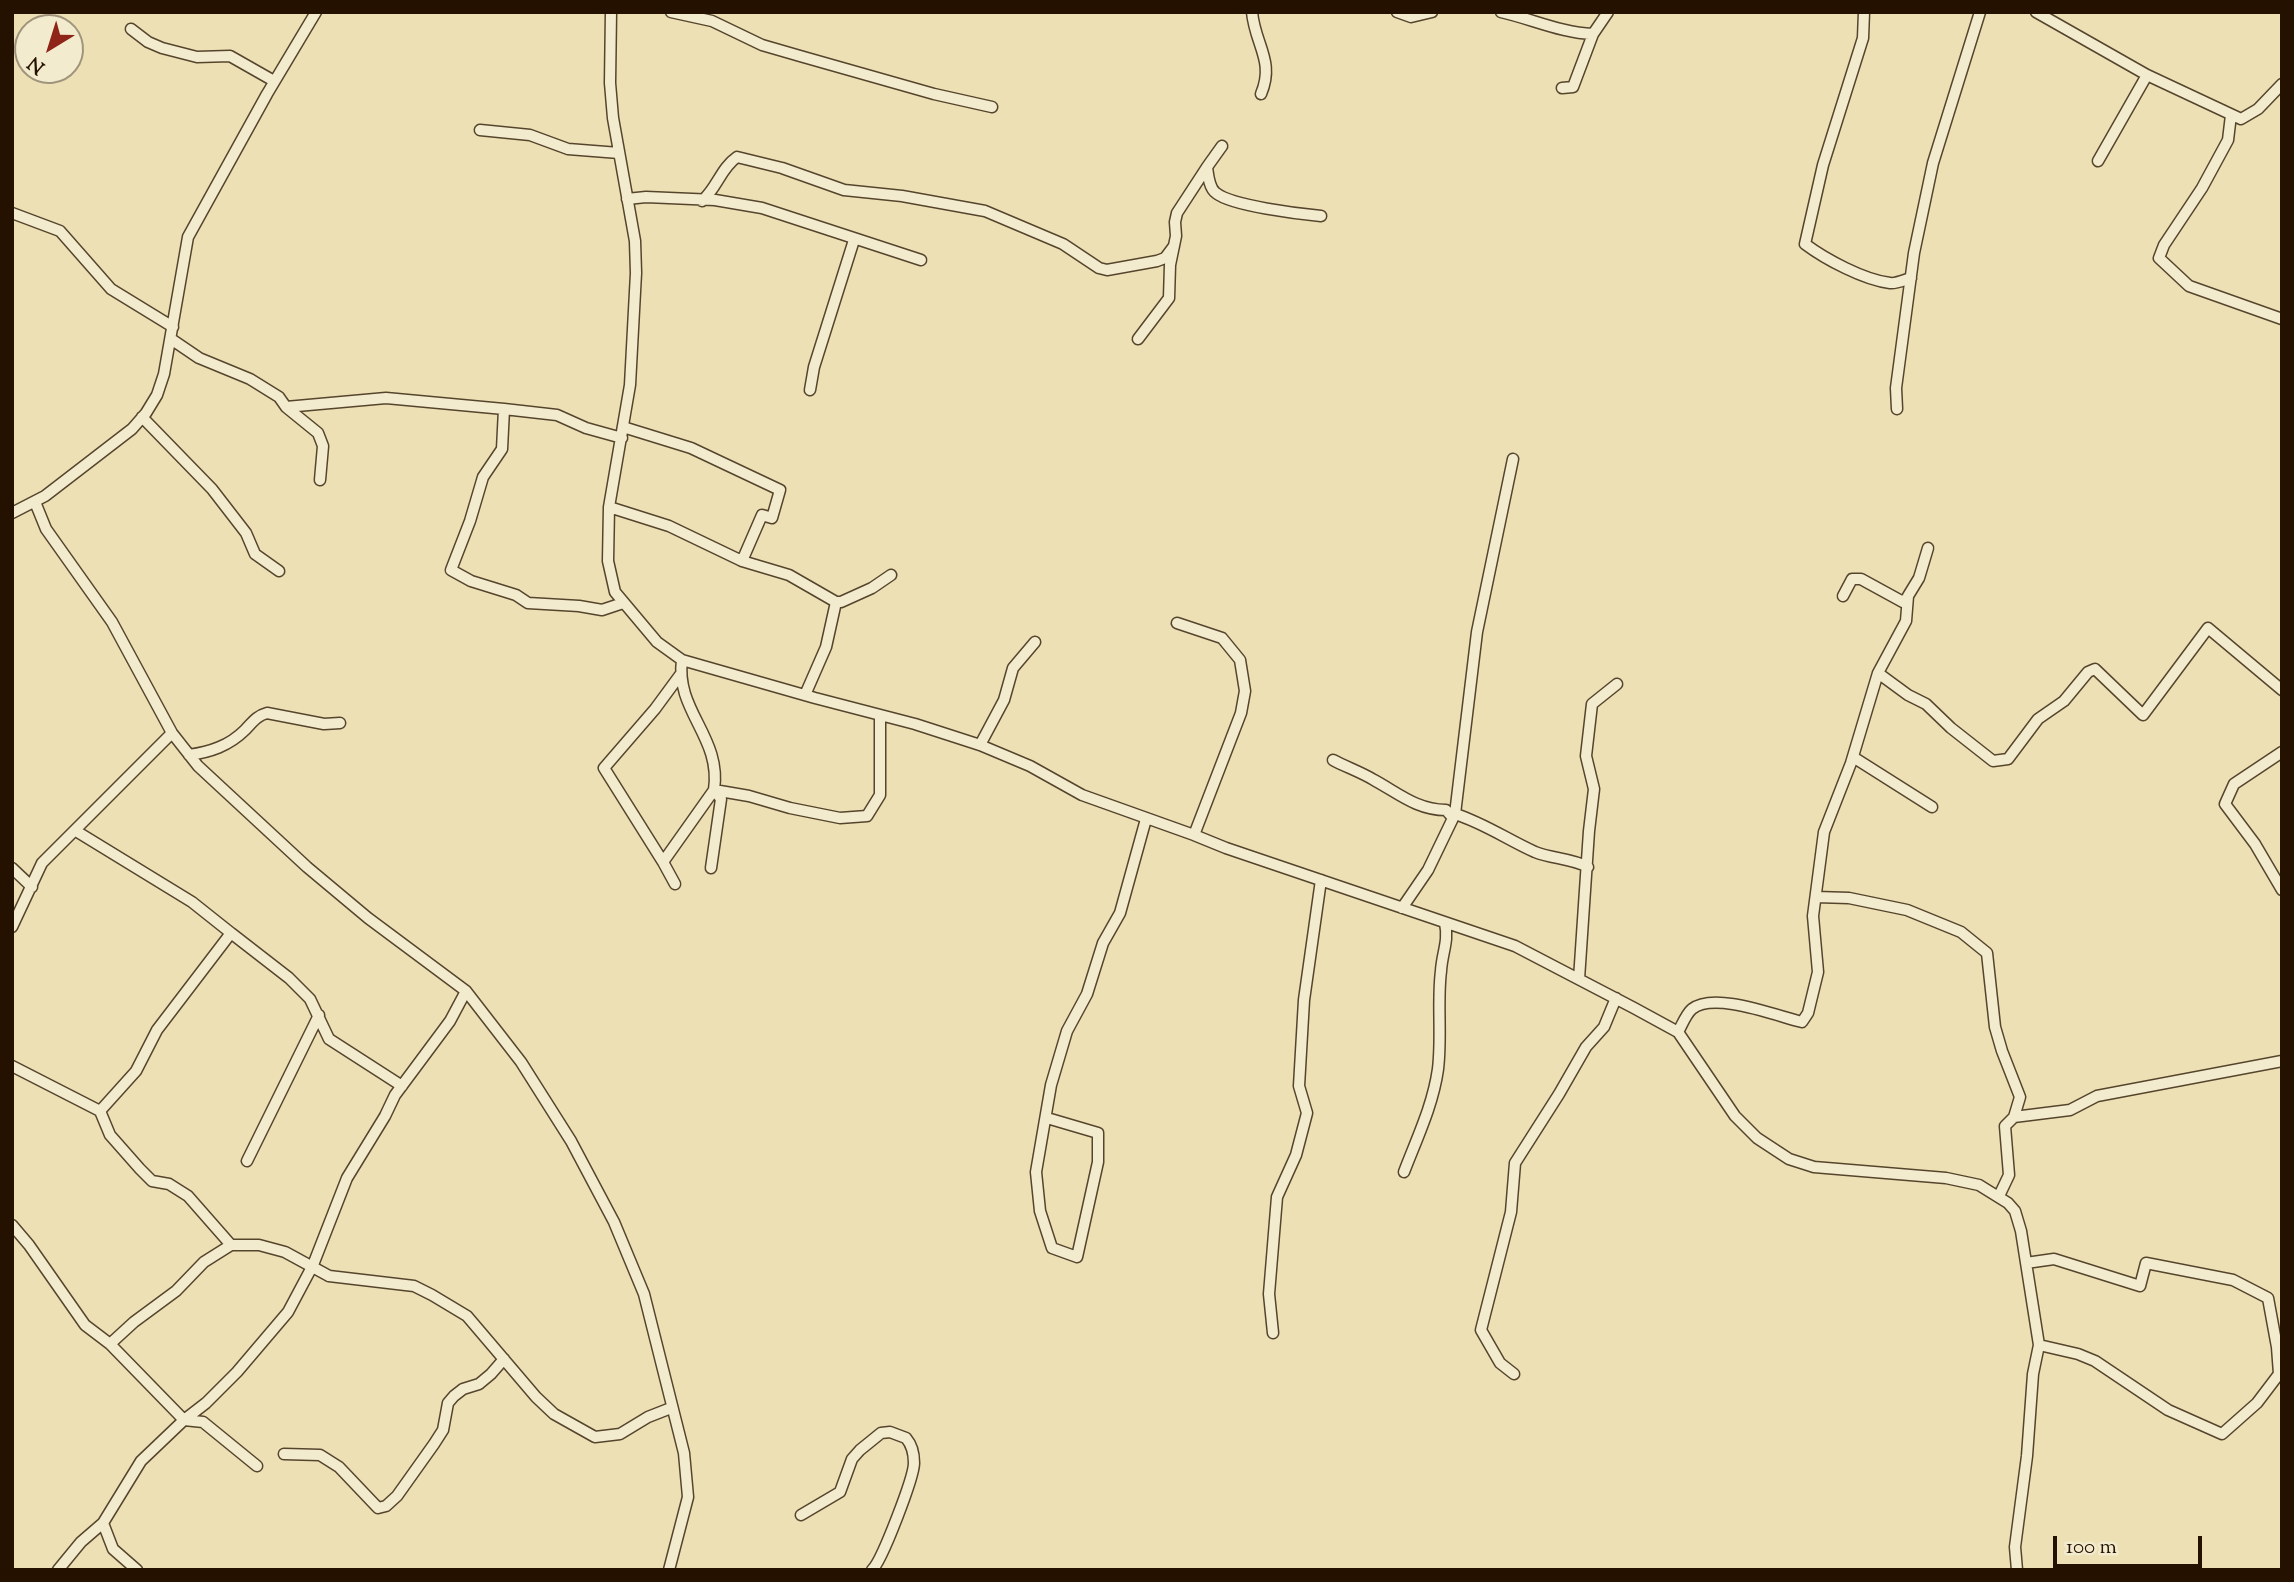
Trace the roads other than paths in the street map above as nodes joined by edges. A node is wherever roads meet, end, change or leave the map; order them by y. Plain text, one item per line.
1 (316, 12) edge
2 (611, 12) edge
3 (671, 12) edge
4 (1397, 12) edge
5 (1432, 12) edge
6 (1502, 12) edge
7 (1608, 12) edge
8 (1864, 12) edge
9 (1980, 12) edge
10 (2036, 12) edge
11 (1250, 13) edge
12 (131, 29) dead end
13 (1593, 34) junction
14 (2147, 75) junction
15 (274, 81) junction
16 (2282, 83) edge
17 (1562, 88) dead end
18 (1261, 94) dead end
19 (992, 107) dead end
20 (2231, 115) junction
21 (480, 130) dead end
22 (1222, 146) dead end
23 (619, 153) junction
24 (2098, 161) dead end
25 (1207, 167) junction
26 (627, 199) junction
27 (702, 201) junction
28 (12, 213) edge
29 (1321, 216) dead end
30 (854, 240) junction
31 (1174, 246) junction
32 (921, 260) dead end
33 (1911, 278) junction
34 (2282, 319) edge
35 (173, 327) junction
36 (1138, 339) dead end
37 (171, 340) junction
38 (810, 390) dead end
39 (286, 407) junction
40 (504, 409) junction
41 (1897, 409) dead end
42 (142, 417) junction
43 (623, 426) junction
44 (622, 438) junction
45 (1513, 459) dead end
46 (320, 480) dead end
47 (36, 502) junction
48 (609, 507) junction
49 (12, 513) edge
50 (1928, 548) dead end
51 (742, 561) junction
52 (279, 572) dead end
53 (891, 575) dead end
54 (1843, 596) dead end
55 (1908, 596) junction
56 (836, 602) junction
57 (623, 603) junction
58 (1177, 623) dead end
59 (1035, 642) dead end
60 (682, 660) junction
61 (1878, 673) junction
62 (680, 674) junction
63 (1617, 684) dead end
64 (2282, 690) edge
65 (805, 695) junction
66 (880, 715) junction
67 (340, 723) dead end
68 (172, 733) junction
69 (980, 745) junction
70 (2282, 752) edge
71 (189, 755) junction
72 (1853, 757) junction
73 (1333, 760) dead end
74 (714, 790) junction
75 (1932, 807) dead end
76 (1454, 816) junction
77 (1146, 819) junction
78 (76, 831) junction
79 (1194, 835) junction
80 (663, 862) junction
81 (1588, 867) junction
82 (12, 868) edge
83 (711, 868) dead end
84 (1321, 880) junction
85 (675, 884) dead end
86 (32, 887) junction
87 (2282, 890) edge
88 (1816, 897) junction
89 (1402, 908) junction
90 (1445, 923) junction
91 (12, 927) edge
92 (231, 933) junction
93 (1579, 979) junction
94 (466, 991) junction
95 (1616, 998) junction
96 (319, 1015) junction
97 (1678, 1032) junction
98 (2282, 1061) edge
99 (12, 1066) edge
100 (402, 1086) junction
101 (100, 1111) junction
102 (2014, 1117) junction
103 (1047, 1118) junction
104 (247, 1161) dead end
105 (1404, 1172) dead end
106 (1999, 1196) junction
107 (12, 1226) edge
108 (231, 1245) junction
109 (2026, 1263) junction
110 (313, 1265) junction
111 (1273, 1333) dead end
112 (110, 1344) junction
113 (2039, 1345) junction
114 (504, 1359) junction
115 (1514, 1374) dead end
116 (671, 1408) junction
117 (184, 1420) junction
118 (284, 1454) dead end
119 (257, 1466) dead end
120 (801, 1515) dead end
121 (103, 1523) junction
122 (58, 1570) edge
123 (137, 1570) edge
124 (669, 1570) edge
125 (872, 1570) edge
126 (2017, 1570) edge

1 - 15 street
2 - 23 street
3 - 19 street
4 - 5 street
6 - 13 street
7 - 13 street
8 - 33 street
9 - 33 street
10 - 14 street
11 - 18 street
12 - 15 street
13 - 17 street
14 - 20 street
14 - 24 street
15 - 35 street
16 - 20 street
20 - 34 street
21 - 23 street
22 - 25 street
23 - 26 street
25 - 29 street
25 - 31 street
26 - 27 street
26 - 43 street
27 - 30 street
27 - 31 street
28 - 35 street
30 - 32 street
30 - 38 street
31 - 36 street
33 - 41 street
35 - 37 street
37 - 39 street
37 - 42 street
39 - 40 street
39 - 46 street
40 - 44 street
40 - 57 street
42 - 47 street
42 - 52 street
43 - 44 street
43 - 51 street
44 - 48 street
45 - 76 street
47 - 49 street
47 - 68 street
48 - 51 street
48 - 57 street
50 - 55 street
51 - 56 street
53 - 56 street
54 - 55 street
55 - 61 street
56 - 65 street
57 - 60 street
58 - 79 street
59 - 69 street
60 - 62 street
60 - 65 street
61 - 64 street
61 - 72 street
62 - 74 street
62 - 80 street
63 - 81 street
65 - 66 street
66 - 69 street
66 - 74 street
67 - 71 street
68 - 71 street
68 - 78 street
69 - 77 street
70 - 87 street
71 - 94 street
72 - 75 street
72 - 88 street
73 - 76 street
74 - 80 street
74 - 83 street
76 - 81 street
76 - 89 street
77 - 79 street
77 - 103 street
78 - 86 street
78 - 92 street
79 - 84 street
80 - 85 street
81 - 93 street
82 - 86 street
84 - 89 street
84 - 111 street
86 - 91 street
88 - 97 street
88 - 102 street
89 - 90 street
90 - 93 street
90 - 105 street
92 - 96 street
92 - 101 street
93 - 95 street
94 - 100 street
94 - 116 street
95 - 97 street
95 - 115 street
96 - 100 street
96 - 104 street
97 - 106 street
98 - 102 street
99 - 101 street
100 - 110 street
101 - 108 street
102 - 106 street
103 - 103 street
106 - 109 street
107 - 112 street
108 - 110 street
108 - 112 street
109 - 113 street
109 - 113 street
110 - 114 street
110 - 117 street
112 - 117 street
113 - 126 street
114 - 116 street
114 - 118 street
116 - 124 street
117 - 119 street
117 - 121 street
120 - 125 street
121 - 122 street
121 - 123 street

